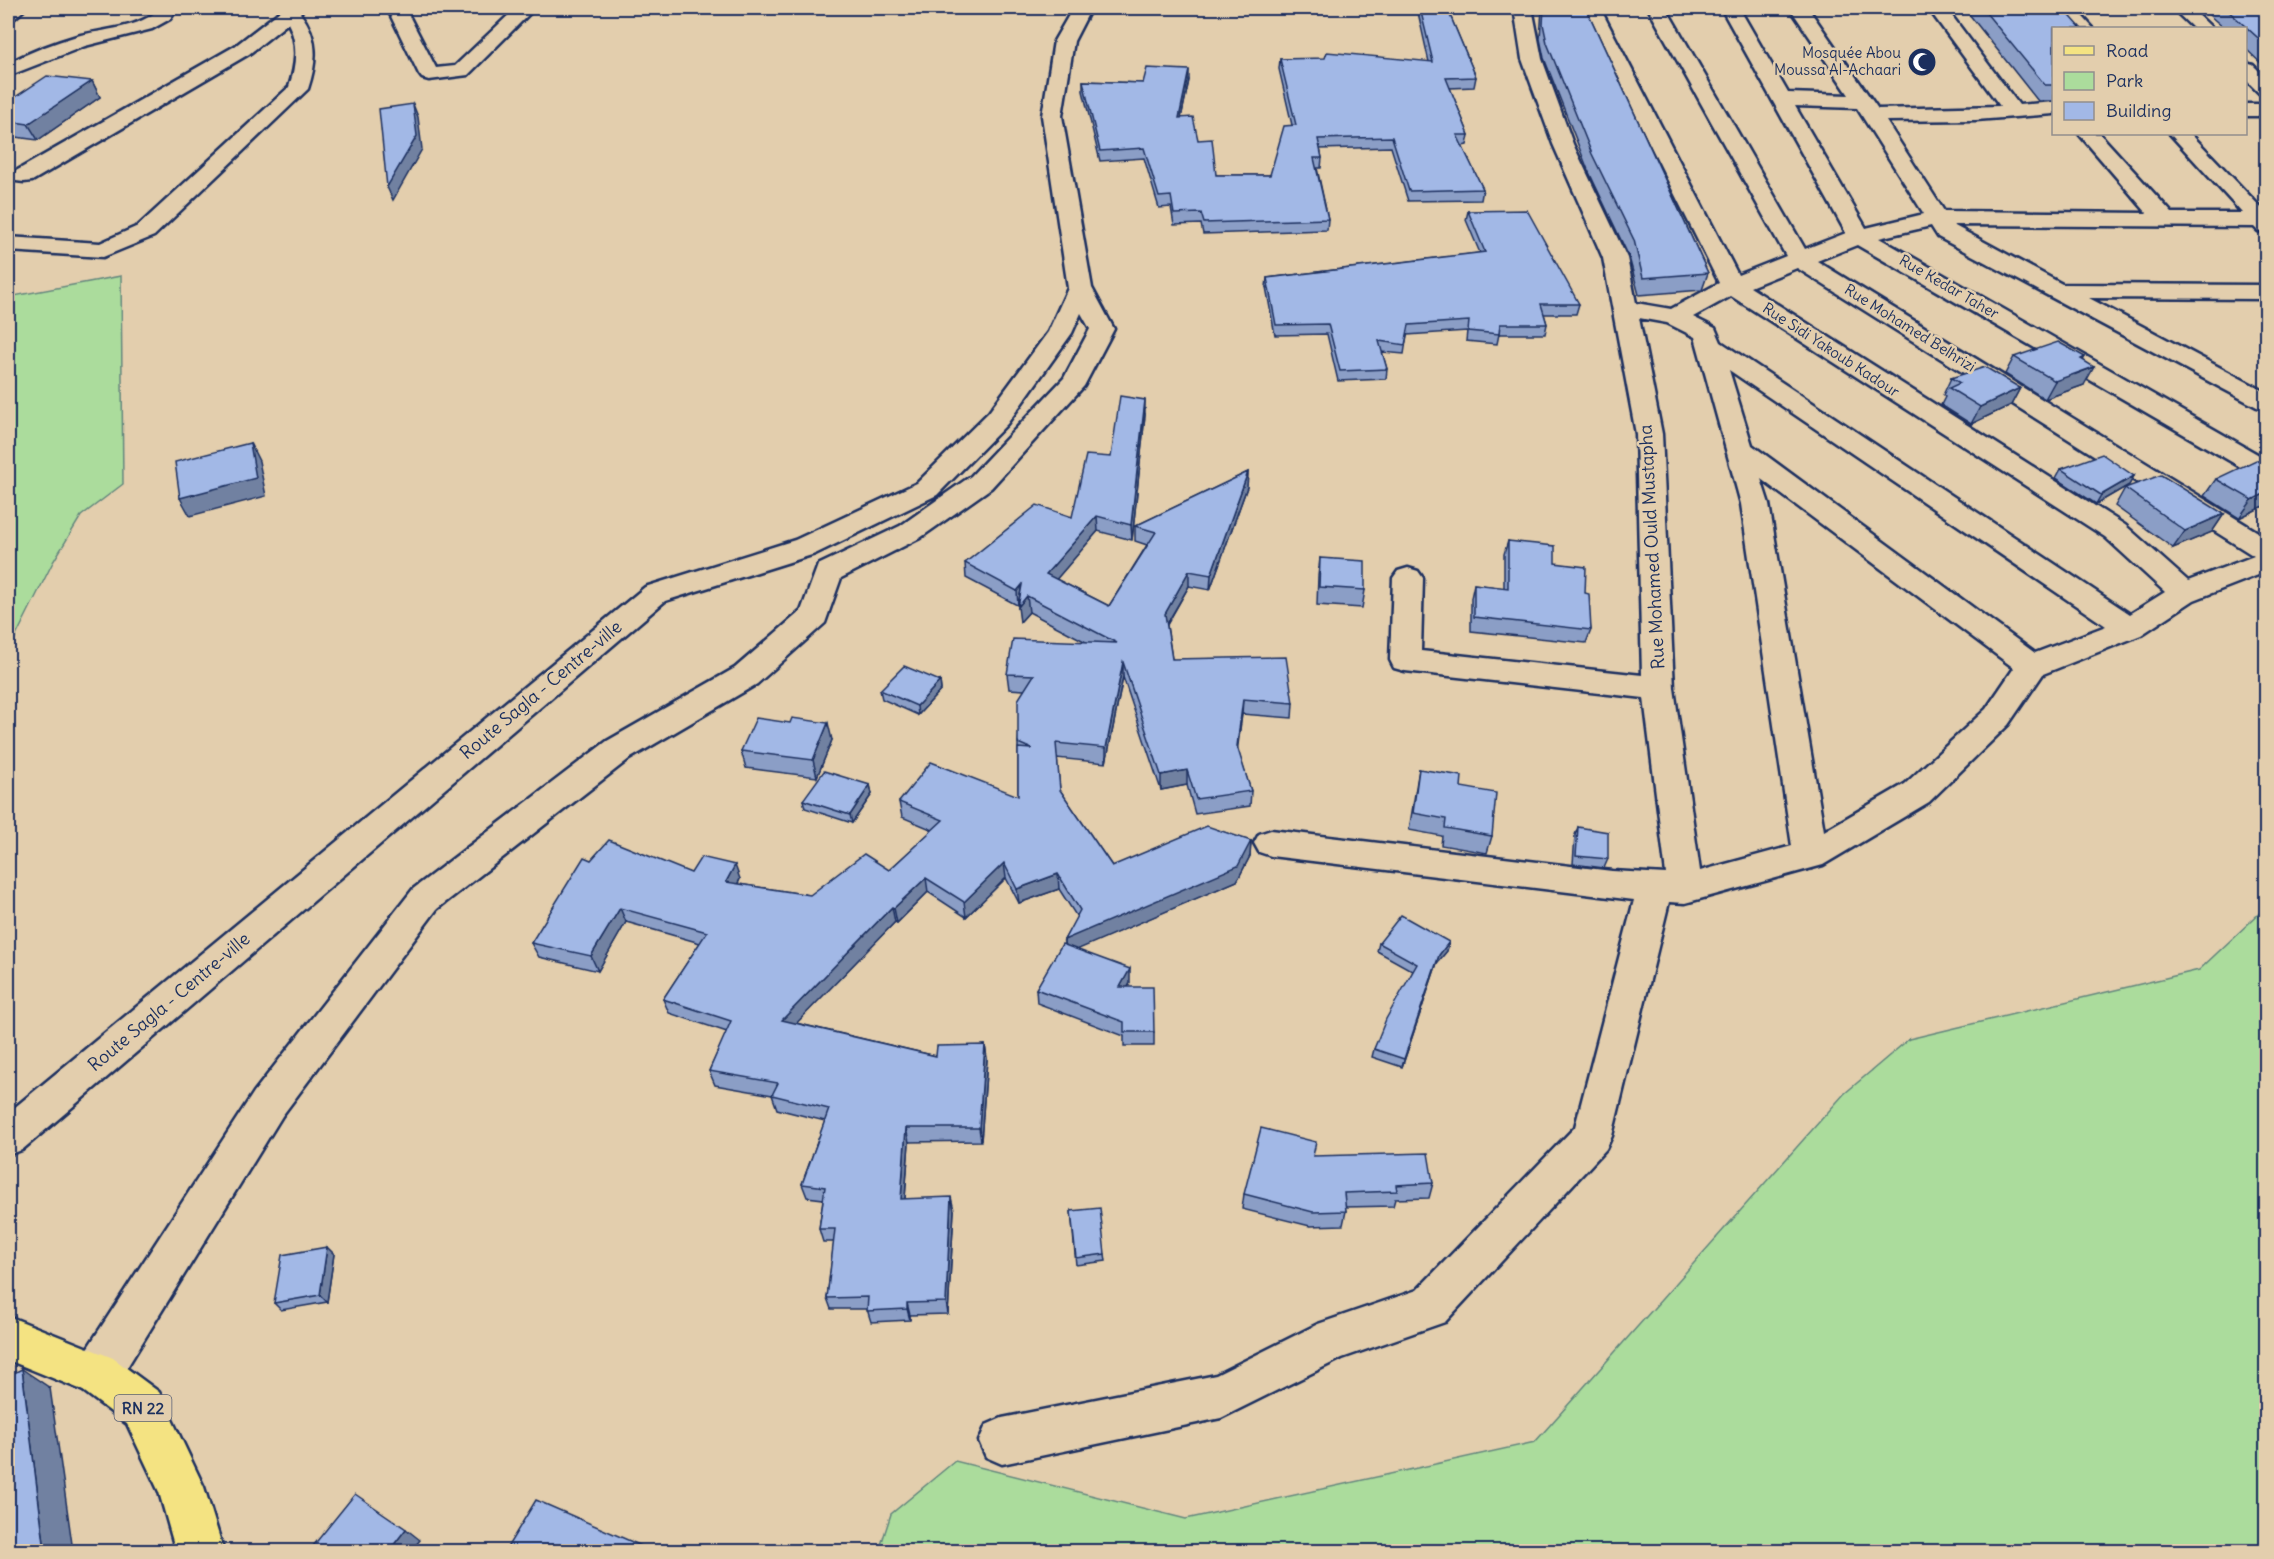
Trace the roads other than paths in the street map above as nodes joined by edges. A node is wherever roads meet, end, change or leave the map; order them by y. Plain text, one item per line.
1 (17, 8) edge
2 (169, 8) edge
3 (396, 8) edge
4 (526, 8) edge
5 (1082, 8) edge
6 (1523, 8) edge
7 (1591, 8) edge
8 (1657, 8) edge
9 (1730, 8) edge
10 (1799, 8) edge
11 (1937, 8) edge
12 (2065, 8) edge
13 (2181, 8) edge
14 (292, 10) edge
15 (8, 14) edge
16 (2083, 27) edge
17 (2202, 27) edge
18 (8, 70) edge
19 (2247, 70) edge
20 (2266, 89) edge
21 (1782, 99) junction
22 (1867, 108) junction
23 (2052, 108) edge
24 (2013, 110) junction
25 (2247, 110) edge
26 (2266, 110) edge
27 (2090, 135) edge
28 (2181, 135) edge
29 (15, 178) edge
30 (1937, 218) junction
31 (2166, 220) junction
32 (2264, 222) edge
33 (1859, 236) junction
34 (8, 244) edge
35 (1800, 260) junction
36 (1732, 286) junction
37 (1080, 288) junction
38 (2057, 291) junction
39 (2266, 292) edge
40 (1624, 308) junction
41 (1674, 317) junction
42 (1709, 345) junction
43 (2222, 378) junction
44 (2266, 382) edge
45 (2266, 402) edge
46 (1739, 449) junction
47 (2266, 470) edge
48 (2266, 550) edge
49 (816, 559) junction
50 (2266, 562) edge
51 (1408, 578) dead end
52 (2184, 593) junction
53 (2130, 628) junction
54 (2032, 666) junction
55 (1658, 688) junction
56 (1271, 843) dead end
57 (1811, 855) junction
58 (1670, 888) junction
59 (8, 1137) edge
60 (8, 1338) edge
61 (97, 1374) junction
62 (1002, 1441) dead end
63 (200, 1551) edge

1 - 15 street
2 - 18 street
3 - 4 street
5 - 37 street, Route Sagla - Centre-ville
6 - 40 street, Rue Mohamed Ould Mustapha
7 - 36 street
8 - 35 street, Rue Mohamed Belhrizi
9 - 21 street
10 - 22 street
11 - 24 street
12 - 16 street
13 - 17 street
14 - 29 street
14 - 34 street
19 - 20 street
21 - 22 street
21 - 33 street
22 - 24 street
22 - 30 street
23 - 24 street
25 - 26 street
27 - 31 street
28 - 32 street
30 - 31 street
30 - 33 street
30 - 38 street
31 - 32 street
33 - 35 street
33 - 47 street, Rue Kedar Taher
35 - 36 street
35 - 48 street, Rue Mohamed Belhrizi
36 - 41 street
36 - 52 street, Rue Sidi Yakoub Kadour
37 - 49 street, Route Sagla - Centre-ville
37 - 49 street, Route Sagla - Centre-ville
38 - 39 street
38 - 43 street
40 - 41 street
40 - 55 street, Rue Mohamed Ould Mustapha
41 - 42 street
42 - 46 street
42 - 53 street
43 - 44 street
43 - 45 street
46 - 54 street
46 - 57 street
49 - 59 street, Route Sagla - Centre-ville
49 - 61 street
50 - 52 street
51 - 55 street
52 - 53 street
53 - 54 street
54 - 57 street
55 - 58 street, Rue Mohamed Ould Mustapha
56 - 58 street
57 - 58 street
58 - 62 street
60 - 61 main road, RN 22
61 - 63 main road, RN 22

